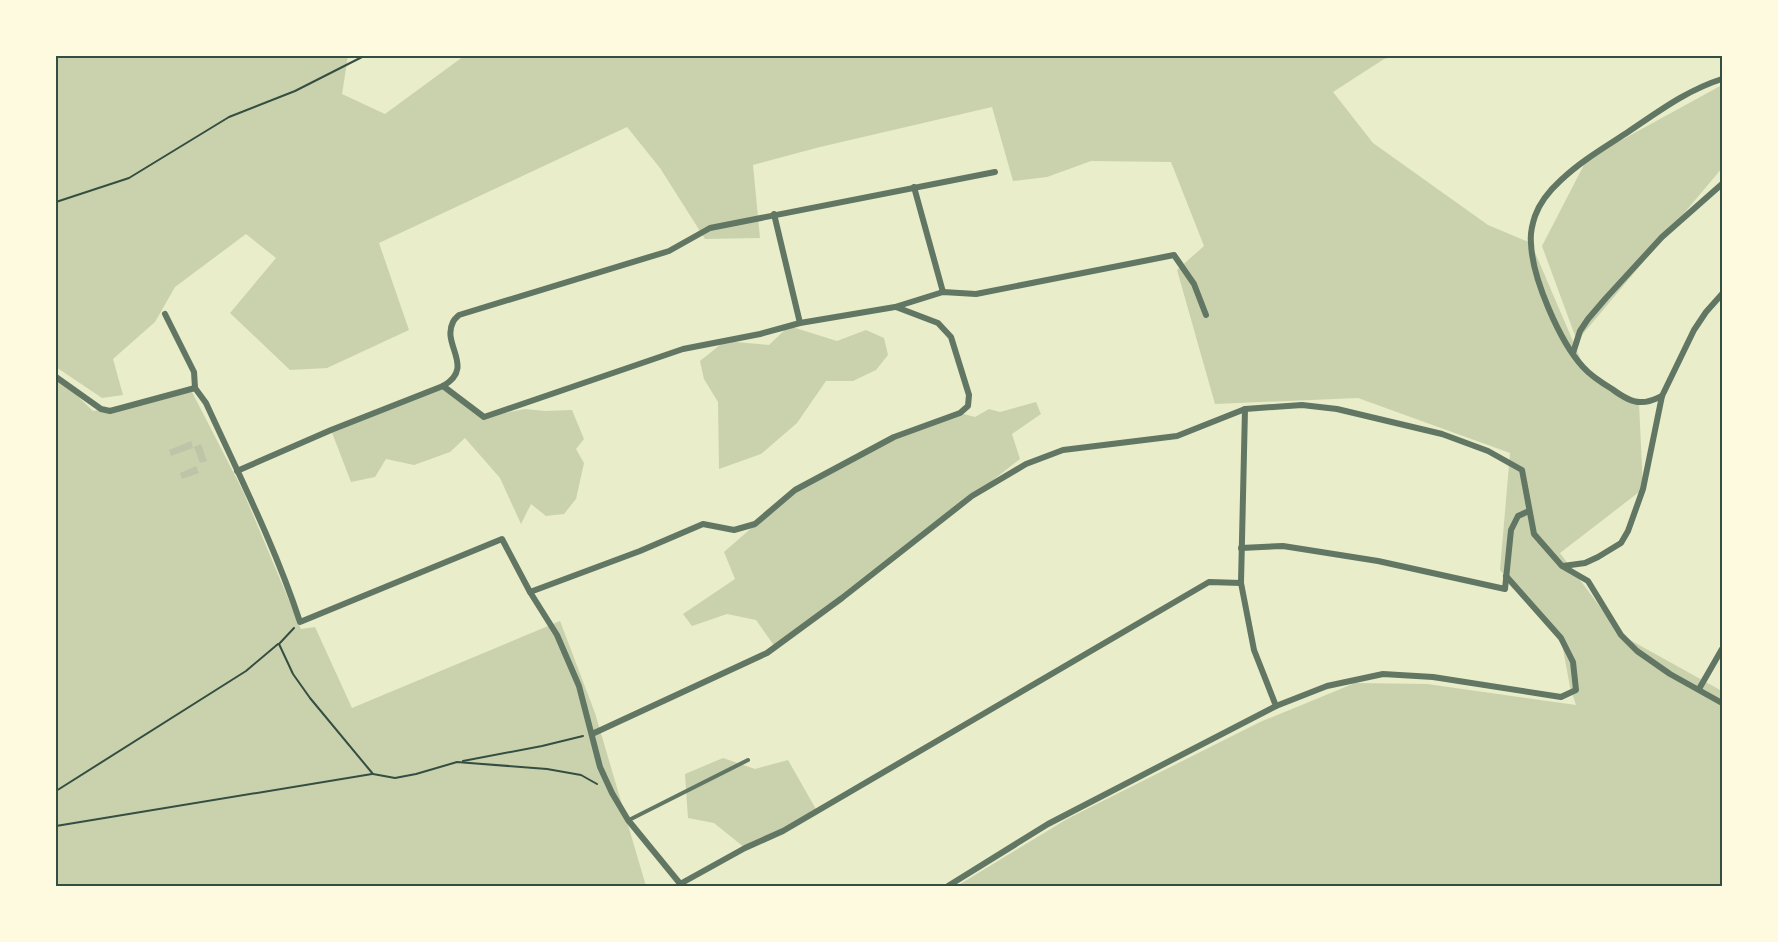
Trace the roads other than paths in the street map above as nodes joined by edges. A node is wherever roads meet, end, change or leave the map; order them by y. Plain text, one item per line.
1 (1722, 79) edge
2 (995, 172) dead end
3 (1722, 184) edge
4 (914, 187) junction
5 (774, 214) junction
6 (943, 292) junction
7 (1722, 294) edge
8 (895, 307) junction
9 (165, 314) dead end
10 (1206, 315) dead end
11 (800, 323) junction
12 (1573, 353) junction
13 (56, 377) edge
14 (443, 386) junction
15 (195, 388) junction
16 (1662, 396) junction
17 (1245, 409) junction
18 (237, 471) junction
19 (1530, 511) junction
20 (1242, 548) junction
21 (1562, 566) junction
22 (1506, 576) junction
23 (1240, 583) junction
24 (530, 592) junction
25 (1722, 649) edge
26 (1699, 689) junction
27 (1722, 703) edge
28 (1276, 706) junction
29 (592, 734) junction
30 (748, 760) dead end
31 (628, 820) junction
32 (681, 885) edge
33 (948, 886) edge

1 - 12 street
2 - 4 street
3 - 12 street
4 - 5 street
4 - 6 street
5 - 11 street
5 - 14 street
6 - 8 street
6 - 10 street
7 - 16 street
8 - 11 street
8 - 24 street
9 - 15 street
11 - 14 street
12 - 16 street
13 - 15 street
14 - 18 street
15 - 18 street
16 - 21 street
17 - 19 street
17 - 20 street
17 - 29 street
18 - 24 street
19 - 21 street
19 - 22 street
20 - 22 street
20 - 23 street
21 - 26 street
22 - 28 street
23 - 28 street
23 - 32 street
24 - 29 street
25 - 26 street
26 - 27 street
28 - 33 street
29 - 31 street
30 - 31 lane
31 - 32 street

